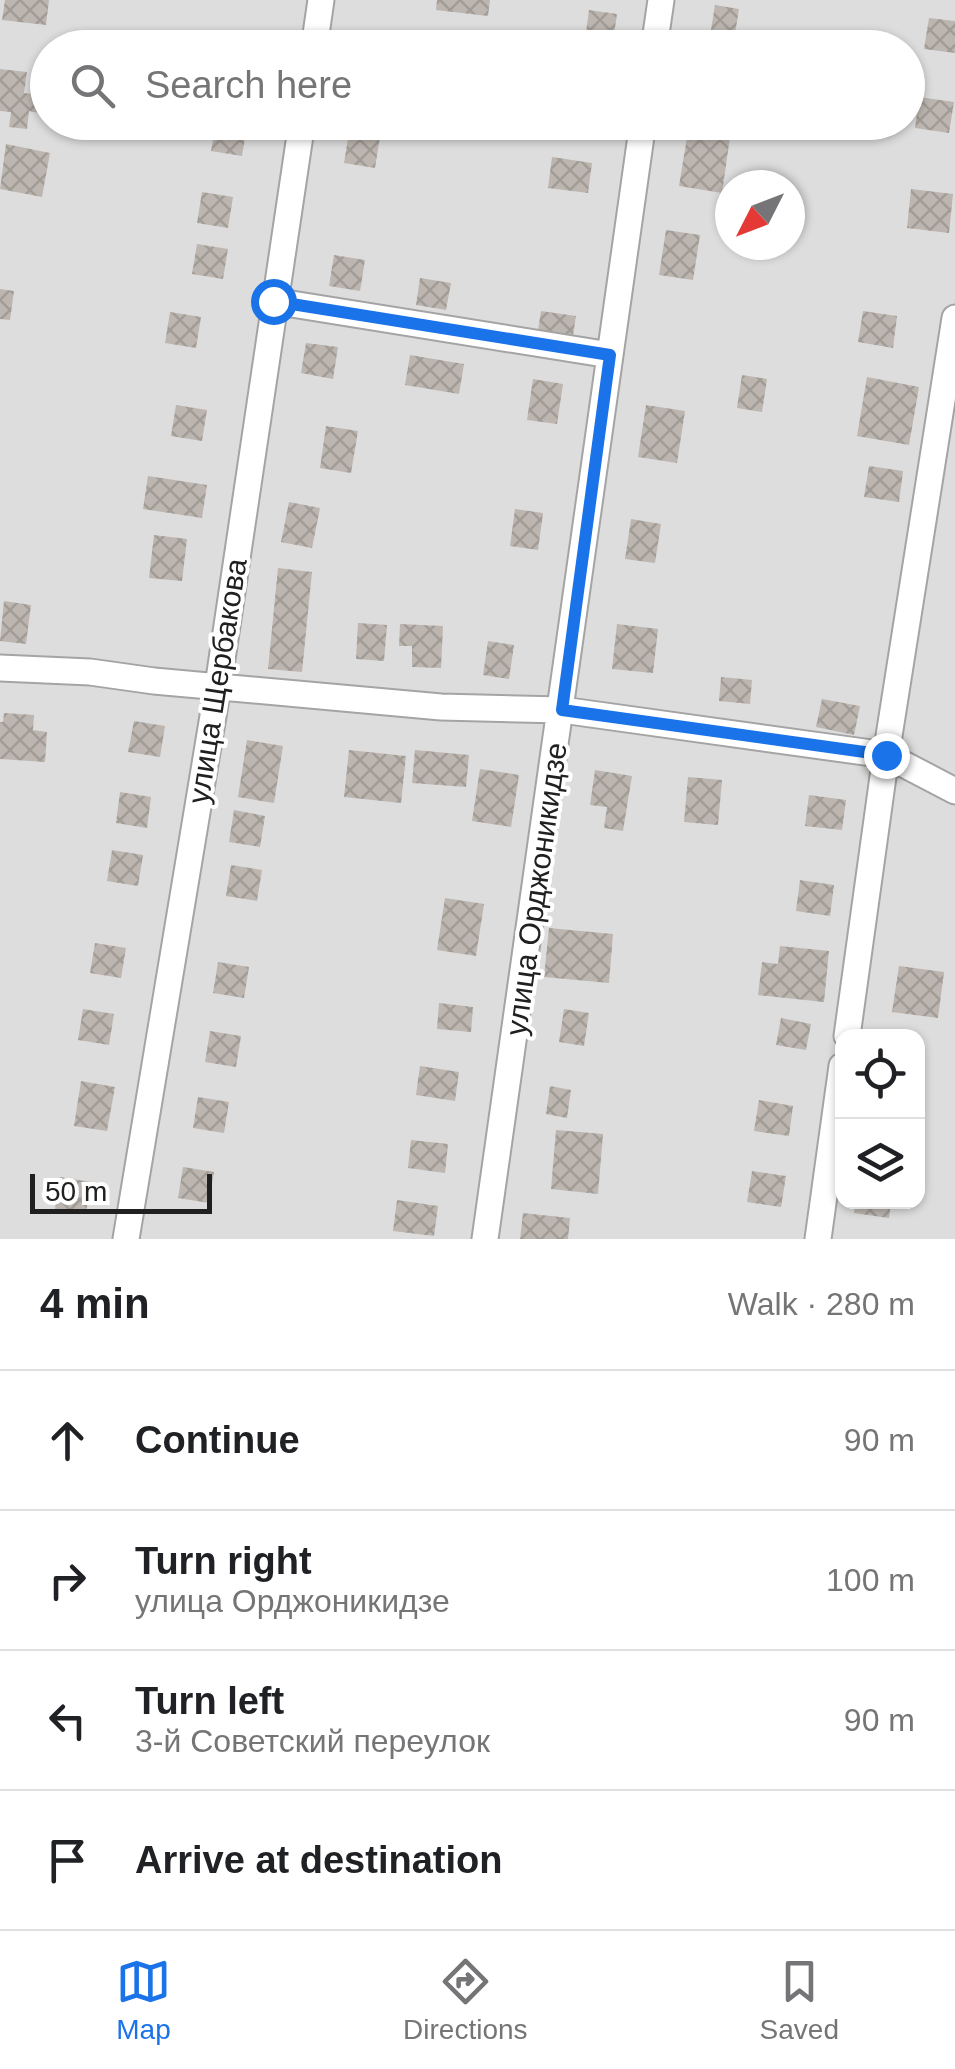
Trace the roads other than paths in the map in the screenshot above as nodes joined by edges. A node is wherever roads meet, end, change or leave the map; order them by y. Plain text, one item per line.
1 (321, 0) edge
2 (661, 0) edge
3 (317, 30) edge
4 (657, 30) edge
5 (299, 140) edge
6 (640, 140) edge
7 (273, 301) junction
8 (955, 318) edge
9 (610, 355) junction
10 (0, 668) edge
11 (218, 686) junction
12 (562, 710) junction
13 (886, 755) junction
14 (955, 791) edge
15 (847, 1029) edge
16 (835, 1116) edge
17 (126, 1239) edge
18 (485, 1239) edge
19 (818, 1239) edge

1 - 3 street
2 - 4 street
5 - 7 street, улица Щербакова
6 - 9 street, улица Орджоникидзе
7 - 9 street
7 - 11 street, улица Щербакова
8 - 13 street
9 - 12 street, улица Орджоникидзе
10 - 11 street
11 - 12 street
11 - 17 street, улица Щербакова
12 - 13 street
12 - 18 street, улица Орджоникидзе
13 - 14 street
13 - 15 street
16 - 19 street

